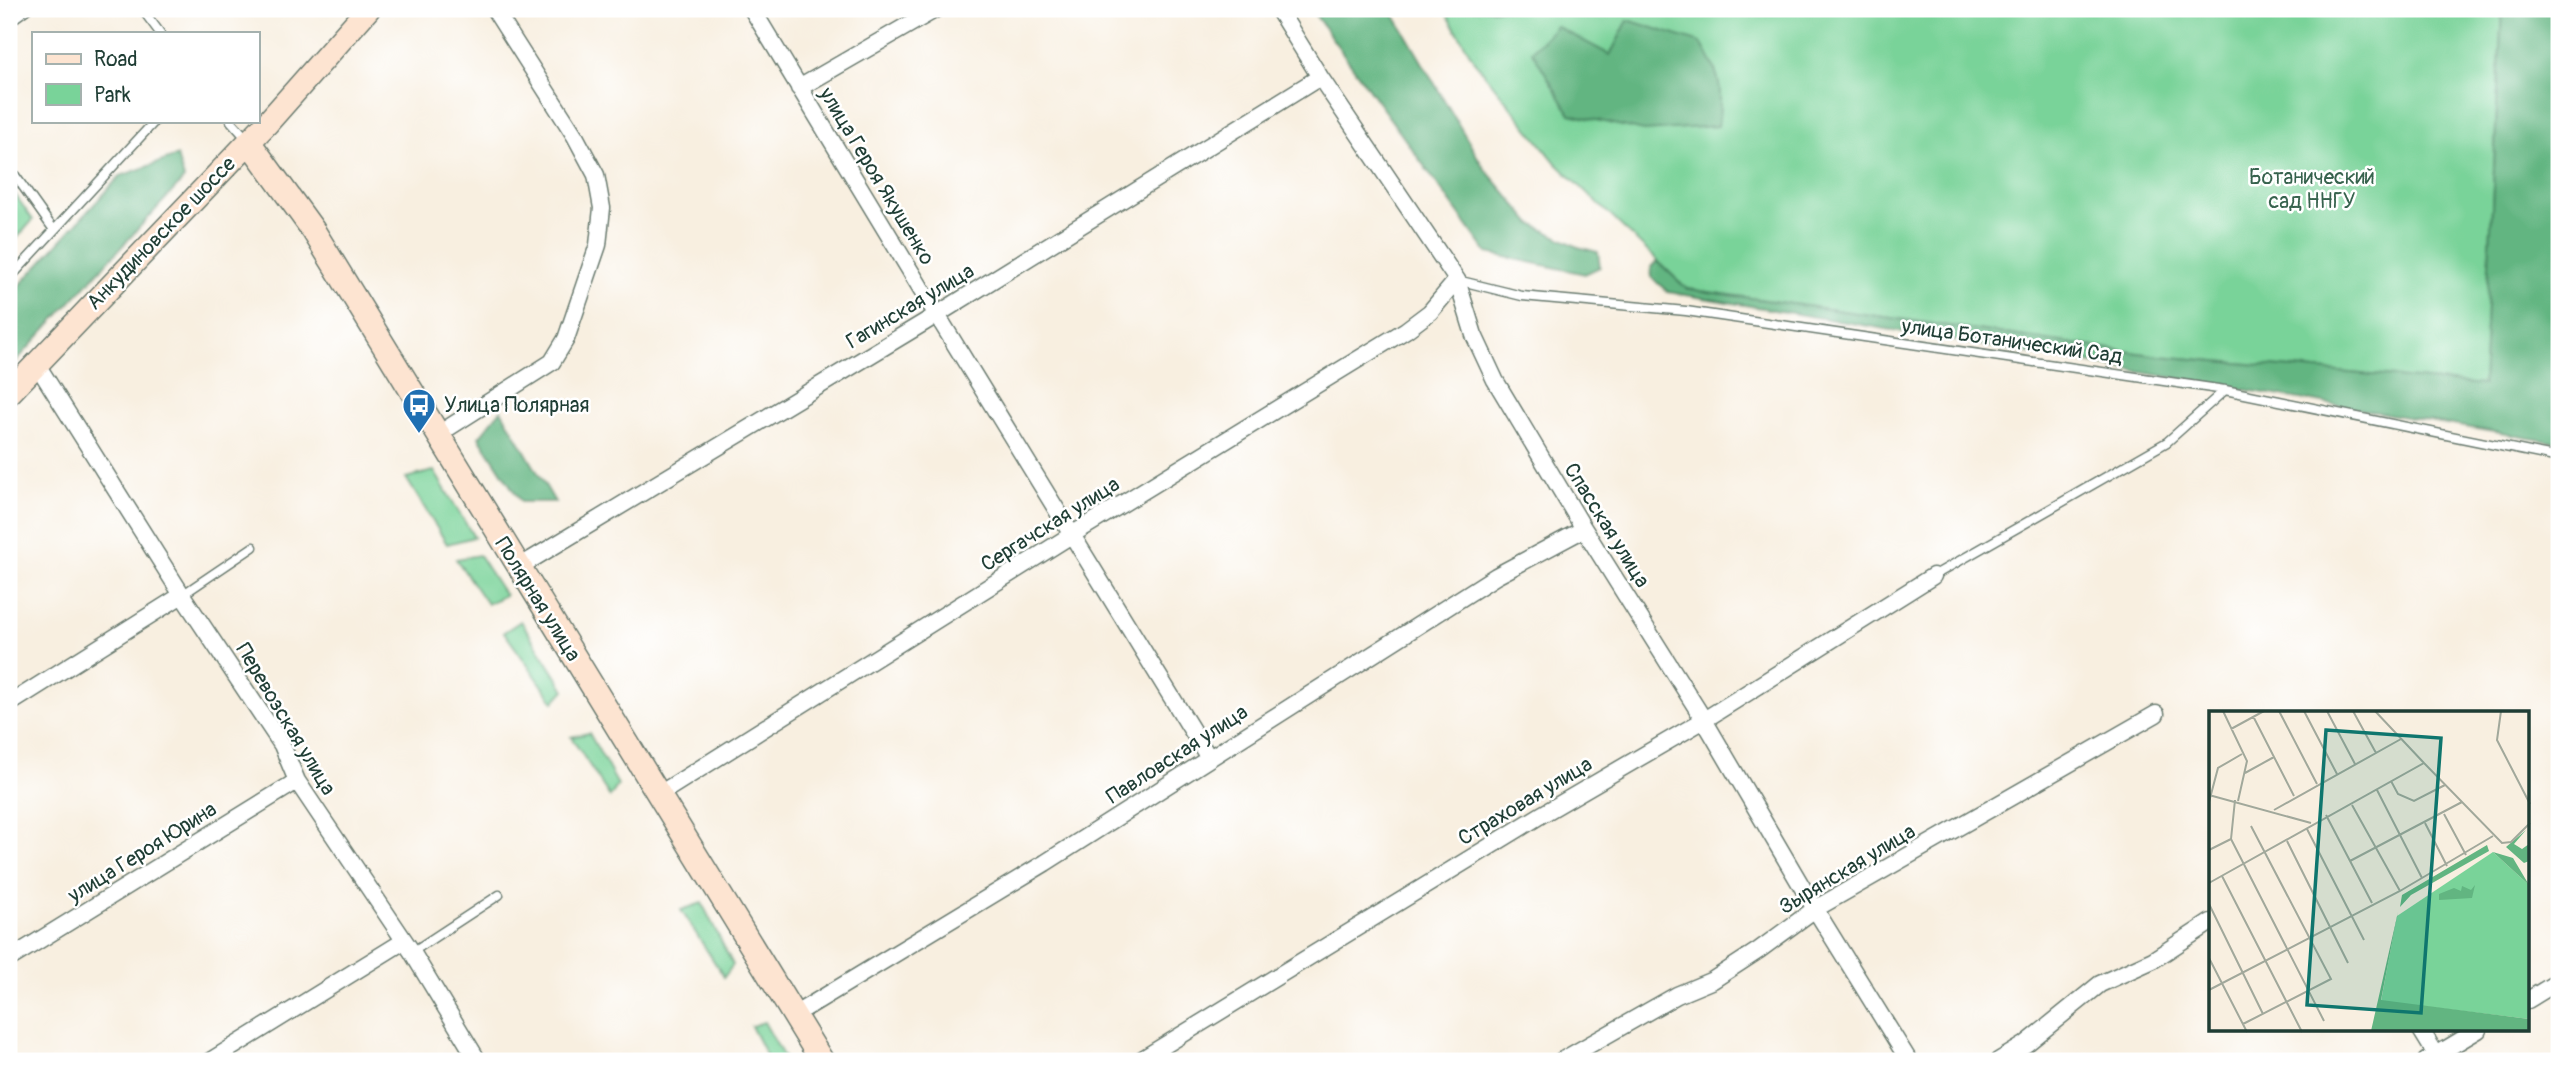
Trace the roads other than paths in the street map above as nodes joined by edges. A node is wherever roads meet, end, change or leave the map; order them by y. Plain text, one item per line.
1 (27, 9) edge
2 (142, 9) edge
3 (368, 9) edge
4 (494, 9) edge
5 (752, 9) edge
6 (936, 9) edge
7 (1278, 9) edge
8 (9, 22) edge
9 (159, 32) edge
10 (1320, 77) junction
11 (799, 88) junction
12 (154, 122) edge
13 (231, 122) edge
14 (249, 142) junction
15 (9, 167) edge
16 (54, 230) junction
17 (9, 279) edge
18 (1457, 280) junction
19 (937, 315) junction
20 (36, 363) junction
21 (2225, 390) junction
22 (9, 393) edge
23 (437, 435) junction
24 (2559, 458) edge
25 (1584, 529) junction
26 (1073, 534) junction
27 (253, 547) dead end
28 (519, 567) junction
29 (1933, 576) joint
30 (182, 594) junction
31 (9, 704) edge
32 (2157, 714) dead end
33 (1704, 720) junction
34 (1209, 758) junction
35 (297, 782) junction
36 (658, 795) junction
37 (499, 895) dead end
38 (1815, 909) junction
39 (2209, 923) edge
40 (408, 946) junction
41 (9, 959) edge
42 (2559, 981) edge
43 (2530, 998) edge
44 (794, 1015) junction
45 (2422, 1032) edge
46 (2475, 1032) edge
47 (2434, 1059) edge
48 (210, 1061) edge
49 (478, 1061) edge
50 (821, 1061) edge
51 (1139, 1061) edge
52 (1560, 1061) edge
53 (1909, 1061) edge
54 (1998, 1061) edge

1 - 8 lane
2 - 9 lane
3 - 14 main road, Анкудиновское шоссе
4 - 23 street
5 - 11 street, улица Героя Якушенко
6 - 11 street
7 - 10 street, Спасская улица
10 - 18 street, Спасская улица
10 - 19 street, Гагинская улица
11 - 19 street, улица Героя Якушенко
12 - 16 lane
13 - 14 lane
14 - 20 main road, Анкудиновское шоссе
14 - 23 main road, Полярная улица
15 - 16 lane
16 - 17 lane
18 - 21 lane, улица Ботанический Сад
18 - 25 street, Спасская улица
18 - 26 street, Сергачская улица
19 - 26 street, улица Героя Якушенко
19 - 28 street, Гагинская улица
20 - 22 main road, Анкудиновское шоссе
20 - 30 street, Перевозская улица
21 - 24 lane, улица Ботанический Сад
21 - 29 lane
23 - 28 main road, Полярная улица
25 - 33 street, Спасская улица
25 - 34 street, Павловская улица
26 - 34 street, улица Героя Якушенко
26 - 36 street, Сергачская улица
27 - 30 lane
28 - 36 main road, Полярная улица
29 - 33 street, Страховая улица
30 - 31 street
30 - 35 street, Перевозская улица
32 - 38 street, Зырянская улица
33 - 38 street, Спасская улица
33 - 51 street, Страховая улица
34 - 44 street, Павловская улица
35 - 40 street, Перевозская улица
35 - 41 street, улица Героя Юрина
36 - 44 main road, Полярная улица
37 - 40 lane
38 - 52 street, Зырянская улица
38 - 53 street, Спасская улица
39 - 54 street
40 - 48 street
40 - 49 street, Перевозская улица
42 - 43 street
44 - 50 main road, Полярная улица
45 - 47 street
46 - 47 street

